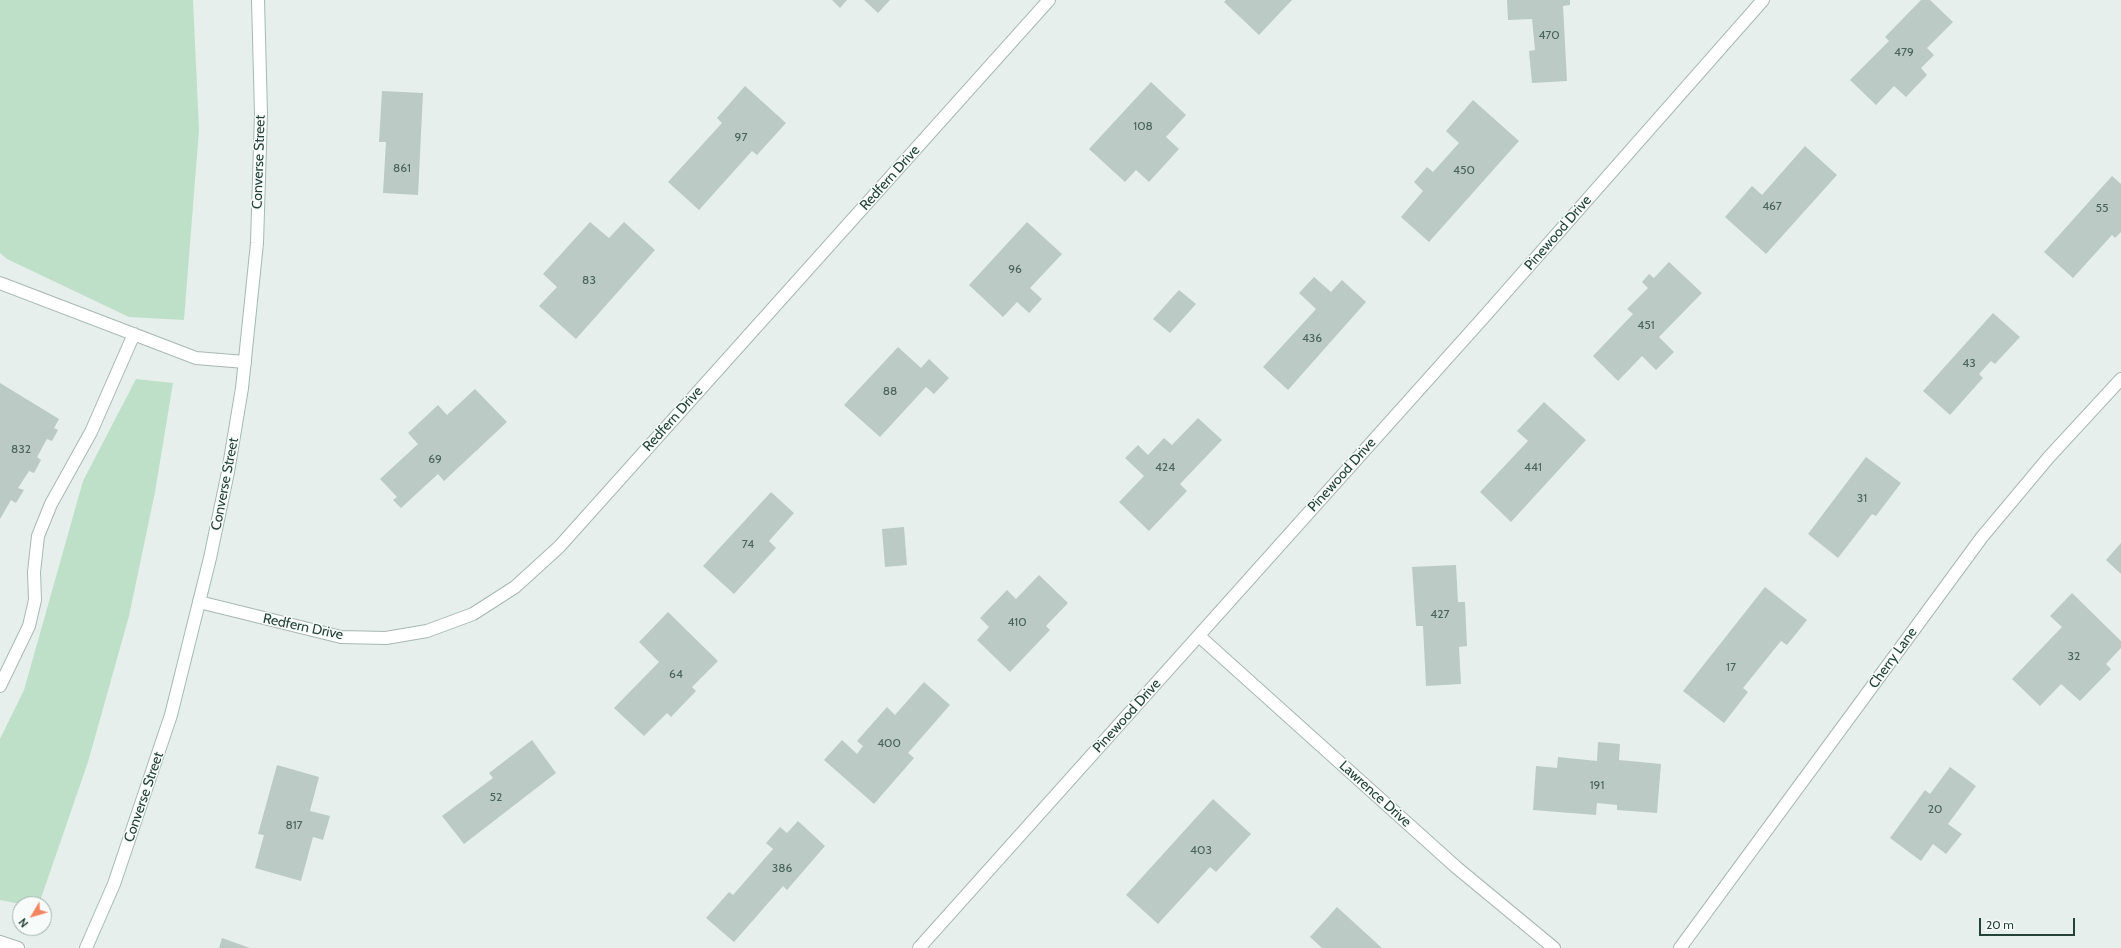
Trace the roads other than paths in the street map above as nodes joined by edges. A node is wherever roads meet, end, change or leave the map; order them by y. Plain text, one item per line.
1 (258, 0) edge
2 (1048, 0) edge
3 (1764, 0) edge
4 (0, 283) edge
5 (134, 334) junction
6 (245, 362) junction
7 (2121, 379) edge
8 (199, 602) junction
9 (1199, 636) junction
10 (0, 686) edge
11 (0, 942) edge
12 (18, 948) edge
13 (86, 948) edge
14 (920, 948) edge
15 (1554, 948) edge
16 (1680, 948) edge

1 - 6 street, Converse Street
2 - 8 street, Redfern Drive
3 - 9 street, Pinewood Drive
4 - 5 street
5 - 6 street
5 - 10 street
6 - 8 street, Converse Street
7 - 16 street, Cherry Lane
8 - 13 street, Converse Street
9 - 14 street, Pinewood Drive
9 - 15 street, Lawrence Drive
11 - 12 street

